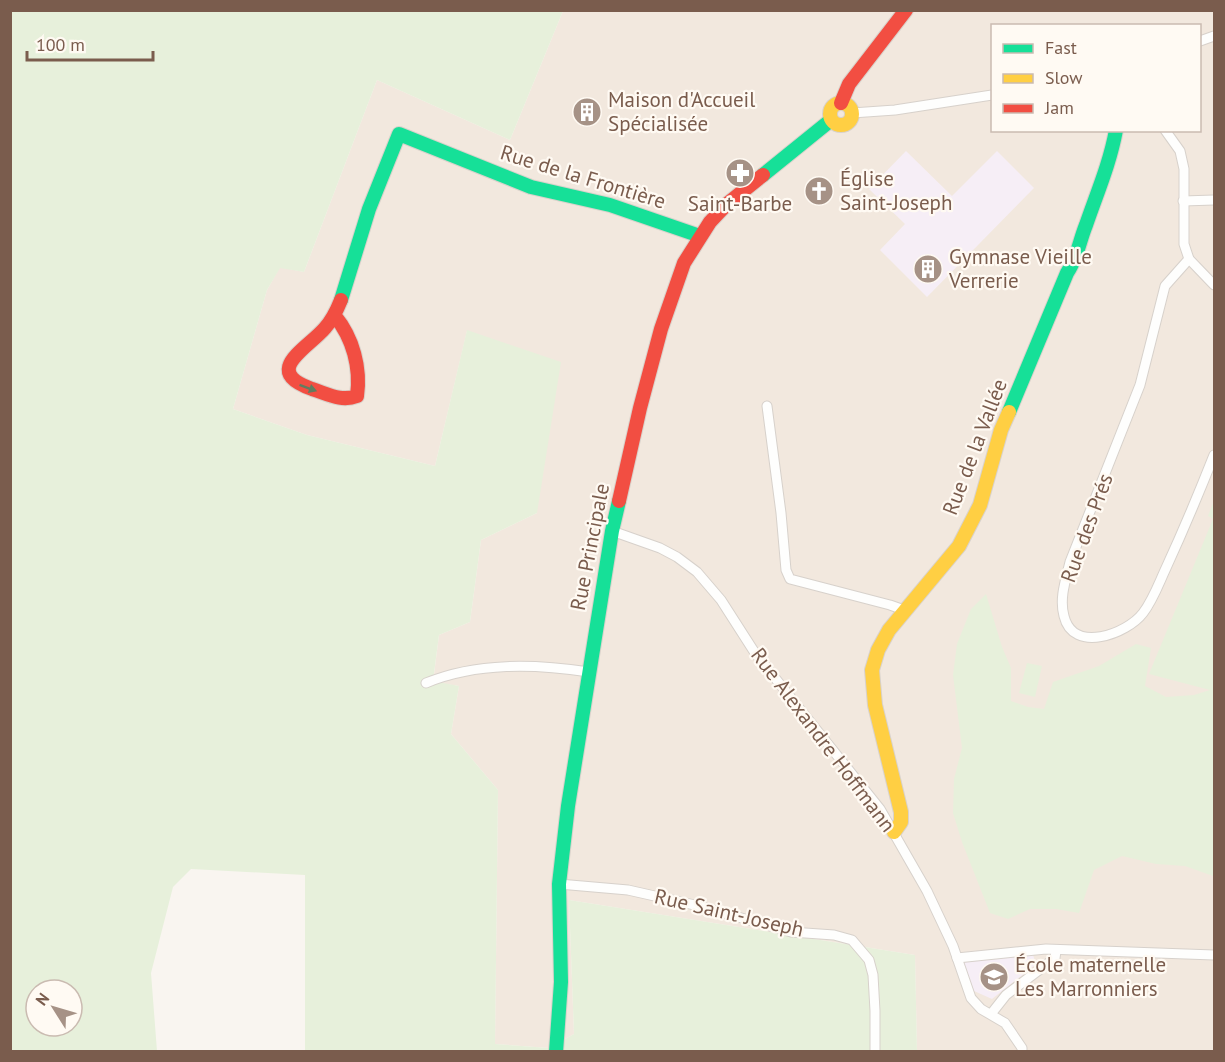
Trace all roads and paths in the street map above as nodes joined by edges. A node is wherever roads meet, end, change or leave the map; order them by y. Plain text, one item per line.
1 (906, 10) edge
2 (991, 95) edge
3 (841, 103) junction
4 (852, 113) junction
5 (831, 120) junction
6 (1116, 132) edge
7 (1166, 132) edge
8 (1215, 200) edge
9 (1183, 201) junction
10 (700, 236) junction
11 (1189, 259) junction
12 (1215, 285) edge
13 (335, 316) junction
14 (767, 406) dead end
15 (1215, 455) edge
16 (612, 531) junction
17 (907, 611) junction
18 (589, 672) junction
19 (426, 683) dead end
20 (894, 832) junction
21 (559, 884) junction
22 (1056, 951) junction
23 (1215, 955) edge
24 (957, 957) junction
25 (991, 1014) junction
26 (556, 1052) edge
27 (874, 1052) edge
28 (1022, 1052) edge

1 - 3 street
2 - 4 street
3 - 4 street
3 - 5 street
4 - 5 street
5 - 10 street, Rue Principale
6 - 17 street, Rue de la Vallée
7 - 9 street
8 - 9 street
9 - 11 street
10 - 13 street, Rue de la Frontière
10 - 16 street, Rue Principale
11 - 12 street
11 - 15 street, Rue des Prés
13 -> 13 street
14 - 17 street
16 - 18 street, Rue Principale
16 - 20 street, Rue Alexandre Hoffmann
17 - 20 street, Rue de la Vallée
18 - 19 street
18 - 21 street, Rue Principale
20 - 24 street, Rue Alexandre Hoffmann
21 - 26 street, Rue Principale
21 - 27 street, Rue Saint-Joseph
22 - 23 street
22 - 24 street
22 - 25 street
24 - 25 street, Rue Alexandre Hoffmann
25 - 28 street, Rue Alexandre Hoffmann

